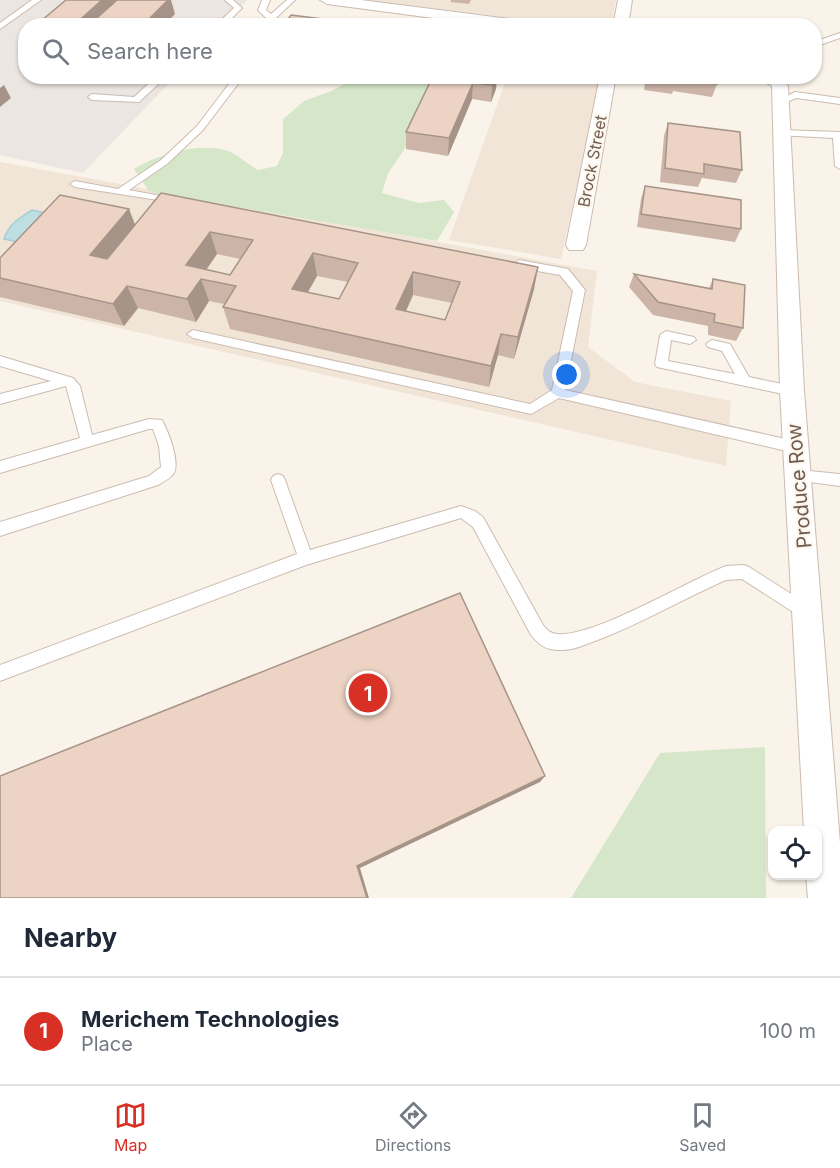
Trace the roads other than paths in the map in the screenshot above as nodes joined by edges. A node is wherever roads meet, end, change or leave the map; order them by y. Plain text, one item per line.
1 (37, 0) edge
2 (229, 0) edge
3 (266, 0) edge
4 (291, 0) edge
5 (327, 0) edge
6 (625, 0) edge
7 (227, 18) edge
8 (268, 18) edge
9 (275, 18) edge
10 (464, 18) edge
11 (622, 18) edge
12 (0, 27) edge
13 (840, 35) edge
14 (822, 41) edge
15 (154, 84) edge
16 (234, 84) edge
17 (606, 84) edge
18 (772, 85) edge
19 (92, 97) dead end
20 (840, 101) edge
21 (780, 133) junction
22 (839, 135) edge
23 (840, 166) edge
24 (75, 184) dead end
25 (120, 192) junction
26 (190, 204) edge
27 (576, 245) dead end
28 (506, 261) edge
29 (193, 334) dead end
30 (690, 340) dead end
31 (712, 344) dead end
32 (0, 361) edge
33 (69, 381) junction
34 (745, 381) junction
35 (792, 390) junction
36 (558, 393) junction
37 (0, 399) edge
38 (87, 441) junction
39 (795, 447) junction
40 (0, 467) edge
41 (799, 476) junction
42 (278, 480) dead end
43 (840, 480) edge
44 (0, 529) edge
45 (306, 558) junction
46 (808, 614) junction
47 (0, 673) edge
48 (833, 891) edge

1 - 12 lane
2 - 7 lane
3 - 8 lane
4 - 9 lane
5 - 10 street
6 - 11 street
13 - 14 lane
15 - 19 lane
16 - 25 lane
17 - 27 street, Brock Street
18 - 20 lane
18 - 21 street, Produce Row
21 - 22 lane
21 - 35 street, Produce Row
22 - 23 lane
24 - 25 lane
25 - 26 lane
28 - 36 lane
29 - 36 lane
30 - 34 lane
31 - 34 lane
32 - 33 lane
33 - 37 lane
33 - 38 lane
34 - 35 lane
35 - 39 street, Produce Row
36 - 39 lane
38 - 40 lane
38 - 44 lane
39 - 41 street, Produce Row
41 - 43 lane
41 - 46 street, Produce Row
42 - 45 lane
45 - 46 lane
45 - 47 lane
46 - 48 street, Produce Row

